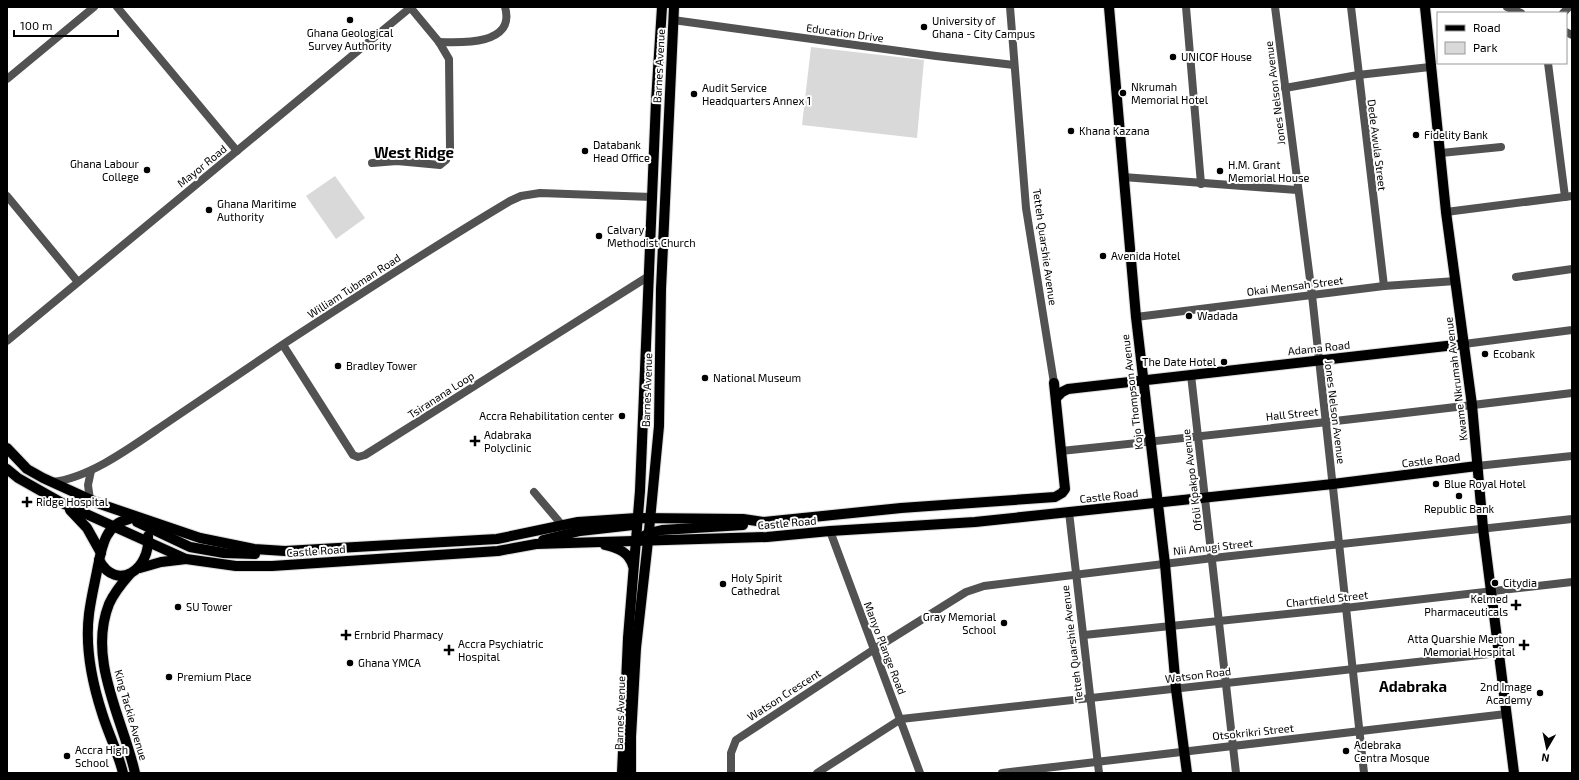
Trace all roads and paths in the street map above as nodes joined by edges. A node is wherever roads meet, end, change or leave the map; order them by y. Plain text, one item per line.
1 (94, 7) edge
2 (117, 7) edge
3 (410, 7) edge
4 (505, 7) edge
5 (662, 7) edge
6 (674, 7) edge
7 (1010, 7) edge
8 (1109, 7) edge
9 (1186, 7) edge
10 (1275, 7) edge
11 (1351, 7) edge
12 (1425, 7) edge
13 (1507, 7) edge
14 (1519, 12) edge
15 (673, 20) junction
16 (439, 42) junction
17 (1548, 64) edge
18 (1014, 65) junction
19 (1430, 67) junction
20 (1358, 76) junction
21 (7, 79) edge
22 (1285, 88) junction
23 (1501, 147) dead end
24 (237, 151) junction
25 (1441, 153) junction
26 (372, 163) dead end
27 (1123, 177) junction
28 (1201, 184) junction
29 (1297, 190) junction
30 (7, 196) edge
31 (1568, 196) edge
32 (652, 197) junction
33 (1446, 212) junction
34 (1572, 269) edge
35 (649, 276) junction
36 (1516, 277) dead end
37 (78, 282) junction
38 (1456, 282) junction
39 (1384, 286) junction
40 (1312, 295) junction
41 (1136, 317) junction
42 (1572, 330) edge
43 (7, 341) edge
44 (1464, 344) junction
45 (283, 345) junction
46 (1318, 360) junction
47 (1191, 375) junction
48 (1143, 381) junction
49 (1054, 383) junction
50 (1068, 389) junction
51 (1572, 393) edge
52 (1056, 398) junction
53 (1472, 405) junction
54 (1325, 422) junction
55 (1198, 438) junction
56 (1150, 442) junction
57 (7, 448) edge
58 (1061, 451) junction
59 (1572, 456) edge
60 (1477, 466) junction
61 (7, 469) edge
62 (91, 471) junction
63 (50, 482) junction
64 (1333, 484) junction
65 (1065, 489) joint
66 (640, 491) junction
67 (534, 492) dead end
68 (652, 496) junction
69 (1204, 497) junction
70 (95, 502) junction
71 (1157, 502) junction
72 (973, 503) junction
73 (64, 504) junction
74 (1069, 512) junction
75 (670, 518) junction
76 (129, 519) junction
77 (650, 519) junction
78 (1572, 519) edge
79 (607, 520) junction
80 (638, 522) junction
81 (764, 522) junction
82 (975, 522) junction
83 (562, 525) junction
84 (114, 526) junction
85 (145, 526) junction
86 (1483, 528) junction
87 (830, 531) junction
88 (647, 536) junction
89 (636, 541) junction
90 (664, 541) junction
91 (149, 542) junction
92 (595, 543) junction
93 (536, 544) junction
94 (1339, 545) junction
95 (285, 551) junction
96 (100, 556) junction
97 (1213, 558) junction
98 (186, 559) junction
99 (1165, 564) junction
100 (645, 565) junction
101 (140, 568) junction
102 (634, 569) junction
103 (130, 574) junction
104 (1076, 575) junction
105 (1572, 582) edge
106 (1491, 591) junction
107 (1346, 608) junction
108 (1219, 621) junction
109 (1171, 625) junction
110 (1084, 634) junction
111 (873, 650) junction
112 (1498, 653) junction
113 (1351, 669) junction
114 (1226, 683) junction
115 (1176, 689) junction
116 (1091, 699) junction
117 (1506, 714) junction
118 (901, 719) junction
119 (1359, 732) junction
120 (1233, 746) junction
121 (1184, 751) junction
122 (1098, 762) junction
123 (624, 772) edge
124 (123, 773) edge
125 (135, 773) edge
126 (731, 773) edge
127 (817, 773) edge
128 (920, 773) edge
129 (1002, 773) edge
130 (1099, 773) edge
131 (1187, 773) edge
132 (1236, 773) edge
133 (1364, 773) edge
134 (1514, 773) edge

1 - 21 street
2 - 24 street
3 - 16 street
3 - 24 street, Mayor Road
4 - 16 street
5 - 32 main road, Barnes Avenue
6 - 15 main road, Barnes Avenue
7 - 18 street, Tetteh Quarshie Avenue
8 - 27 main road, Kojo Thompson Avenue
9 - 28 street
10 - 22 street, Jones Nelson Avenue
11 - 20 street, Dede Awula Street
12 - 19 main road, Kwame Nkrumah Avenue
13 - 14 street
15 - 18 street, Education Drive
15 - 68 main road, Barnes Avenue
16 - 26 street
17 - 31 street
18 - 49 street, Tetteh Quarshie Avenue
19 - 20 street
19 - 25 main road, Kwame Nkrumah Avenue
20 - 22 street
20 - 39 street, Dede Awula Street
22 - 29 street, Jones Nelson Avenue
23 - 25 street
24 - 37 street, Mayor Road
25 - 33 main road, Kwame Nkrumah Avenue
27 - 28 street
27 - 41 main road, Kojo Thompson Avenue
28 - 29 street
29 - 40 street, Jones Nelson Avenue
30 - 37 street
31 - 33 street
32 - 35 main road, Barnes Avenue
32 - 45 street, William Tubman Road
33 - 38 main road, Kwame Nkrumah Avenue
34 - 36 street
35 - 45 street, Tsiranana Loop
35 - 66 main road, Barnes Avenue
37 - 43 street, Mayor Road
38 - 39 street, Okai Mensah Street
38 - 44 main road, Kwame Nkrumah Avenue
39 - 40 street, Okai Mensah Street
40 - 41 street, Okai Mensah Street
40 - 46 street, Jones Nelson Avenue
41 - 48 main road, Kojo Thompson Avenue
42 - 44 street, Adama Road
44 - 46 main road, Adama Road
44 - 53 main road, Kwame Nkrumah Avenue
45 - 62 street, William Tubman Road
46 - 47 main road, Adama Road
46 - 54 street, Jones Nelson Avenue
47 - 48 main road, Adama Road
47 - 55 street, Ofoli Kpakpo Avenue
48 - 50 main road, Adama Road
48 - 56 main road, Kojo Thompson Avenue
49 - 50 main road, Adama Road
49 - 52 main road, Tetteh Quarshie Avenue
50 - 52 main road
51 - 53 street, Hall Street
52 - 58 main road, Tetteh Quarshie Avenue
53 - 54 street, Hall Street
53 - 60 main road, Kwame Nkrumah Avenue
54 - 55 street, Hall Street
54 - 64 street, Jones Nelson Avenue
55 - 56 street, Hall Street
55 - 69 street, Ofoli Kpakpo Avenue
56 - 58 street, Hall Street
56 - 71 main road, Kojo Thompson Avenue
57 - 63 main road, Castle Road
58 - 65 main road, Tetteh Quarshie Avenue
59 - 60 street, Castle Road
60 - 64 main road, Castle Road
60 - 86 main road, Kwame Nkrumah Avenue
61 - 73 main road, Castle Road
62 - 63 street, William Tubman Road
62 - 70 street
63 - 70 main road, Castle Road
64 - 69 main road, Castle Road
64 - 94 street, Jones Nelson Avenue
65 - 72 main road, Castle Road
66 - 79 main road
66 - 80 main road, Barnes Avenue
67 - 83 street
68 - 75 main road
68 - 77 main road, Barnes Avenue
69 - 71 main road, Castle Road
69 - 97 street, Ofoli Kpakpo Avenue
70 - 76 main road
70 - 95 main road, Castle Road
71 - 74 main road, Castle Road
71 - 99 main road, Kojo Thompson Avenue
72 - 81 main road, Castle Road
72 - 82 main road
73 - 84 main road, Castle Road
73 - 96 main road
74 - 82 main road, Castle Road
74 - 104 street, Tetteh Quarshie Avenue
75 - 77 main road, Castle Road
75 - 81 main road, Castle Road
76 - 84 main road
76 - 85 main road
77 - 80 main road, Castle Road
77 - 88 main road, Barnes Avenue
78 - 86 street, Nii Amugi Street
79 - 80 main road, Castle Road
79 - 83 main road, Castle Road
80 - 88 main road
80 - 89 main road, Barnes Avenue
80 - 93 main road
81 - 88 main road
82 - 87 main road, Castle Road
83 - 95 main road, Castle Road
84 - 91 main road, Castle Road
84 - 96 main road
85 - 91 main road
85 - 95 main road
86 - 94 street, Nii Amugi Street
86 - 106 main road, Kwame Nkrumah Avenue
87 - 90 main road, Castle Road
87 - 111 street, Manyo Plange Road
88 - 89 main road, Castle Road
88 - 90 main road, Castle Road
88 - 100 main road, Barnes Avenue
89 - 92 main road, Castle Road
89 - 102 main road, Barnes Avenue
90 - 100 main road
91 - 98 main road, Castle Road
91 - 101 main road
92 - 93 main road, Castle Road
92 - 102 main road
93 - 98 main road, Castle Road
94 - 97 street, Nii Amugi Street
94 - 107 street, Jones Nelson Avenue
96 - 103 main road
96 - 124 main road
97 - 99 street, Nii Amugi Street
97 - 108 street, Ofoli Kpakpo Avenue
98 - 101 main road
99 - 104 street, Nii Amugi Street
99 - 109 main road, Kojo Thompson Avenue
100 - 123 main road, Barnes Avenue
101 - 103 main road
102 - 123 main road, Barnes Avenue
103 - 125 main road, King Tackie Avenue
104 - 110 street, Tetteh Quarshie Avenue
104 - 111 street, Nii Amugi Street
105 - 106 street, Chartfield Street
106 - 107 street, Chartfield Street
106 - 112 main road, Kwame Nkrumah Avenue
107 - 108 street, Chartfield Street
107 - 113 street, Jones Nelson Avenue
108 - 109 street, Chartfield Street
108 - 114 street, Ofoli Kpakpo Avenue
109 - 110 street, Chartfield Street
109 - 115 main road, Kojo Thompson Avenue
110 - 116 street, Tetteh Quarshie Avenue
111 - 118 street, Manyo Plange Road
111 - 126 street, Watson Crescent
112 - 113 street, Watson Road
112 - 117 main road, Kwame Nkrumah Avenue
113 - 114 street, Watson Road
113 - 119 street, Jones Nelson Avenue
114 - 115 street, Watson Road
114 - 120 street, Ofoli Kpakpo Avenue
115 - 116 street, Watson Road
115 - 121 main road, Kojo Thompson Avenue
116 - 118 street, Watson Road
116 - 122 street, Tetteh Quarshie Avenue
117 - 119 street, Otsokrikri Street
117 - 134 main road, Kwame Nkrumah Avenue
118 - 127 street
118 - 128 street, Manyo Plange Road
119 - 120 street, Otsokrikri Street
119 - 133 street, Jones Nelson Avenue
120 - 121 street, Otsokrikri Street
120 - 132 street, Ofoli Kpakpo Avenue
121 - 122 street, Otsokrikri Street
121 - 131 main road, Kojo Thompson Avenue
122 - 129 street, Otsokrikri Street
122 - 130 street, Tetteh Quarshie Avenue

